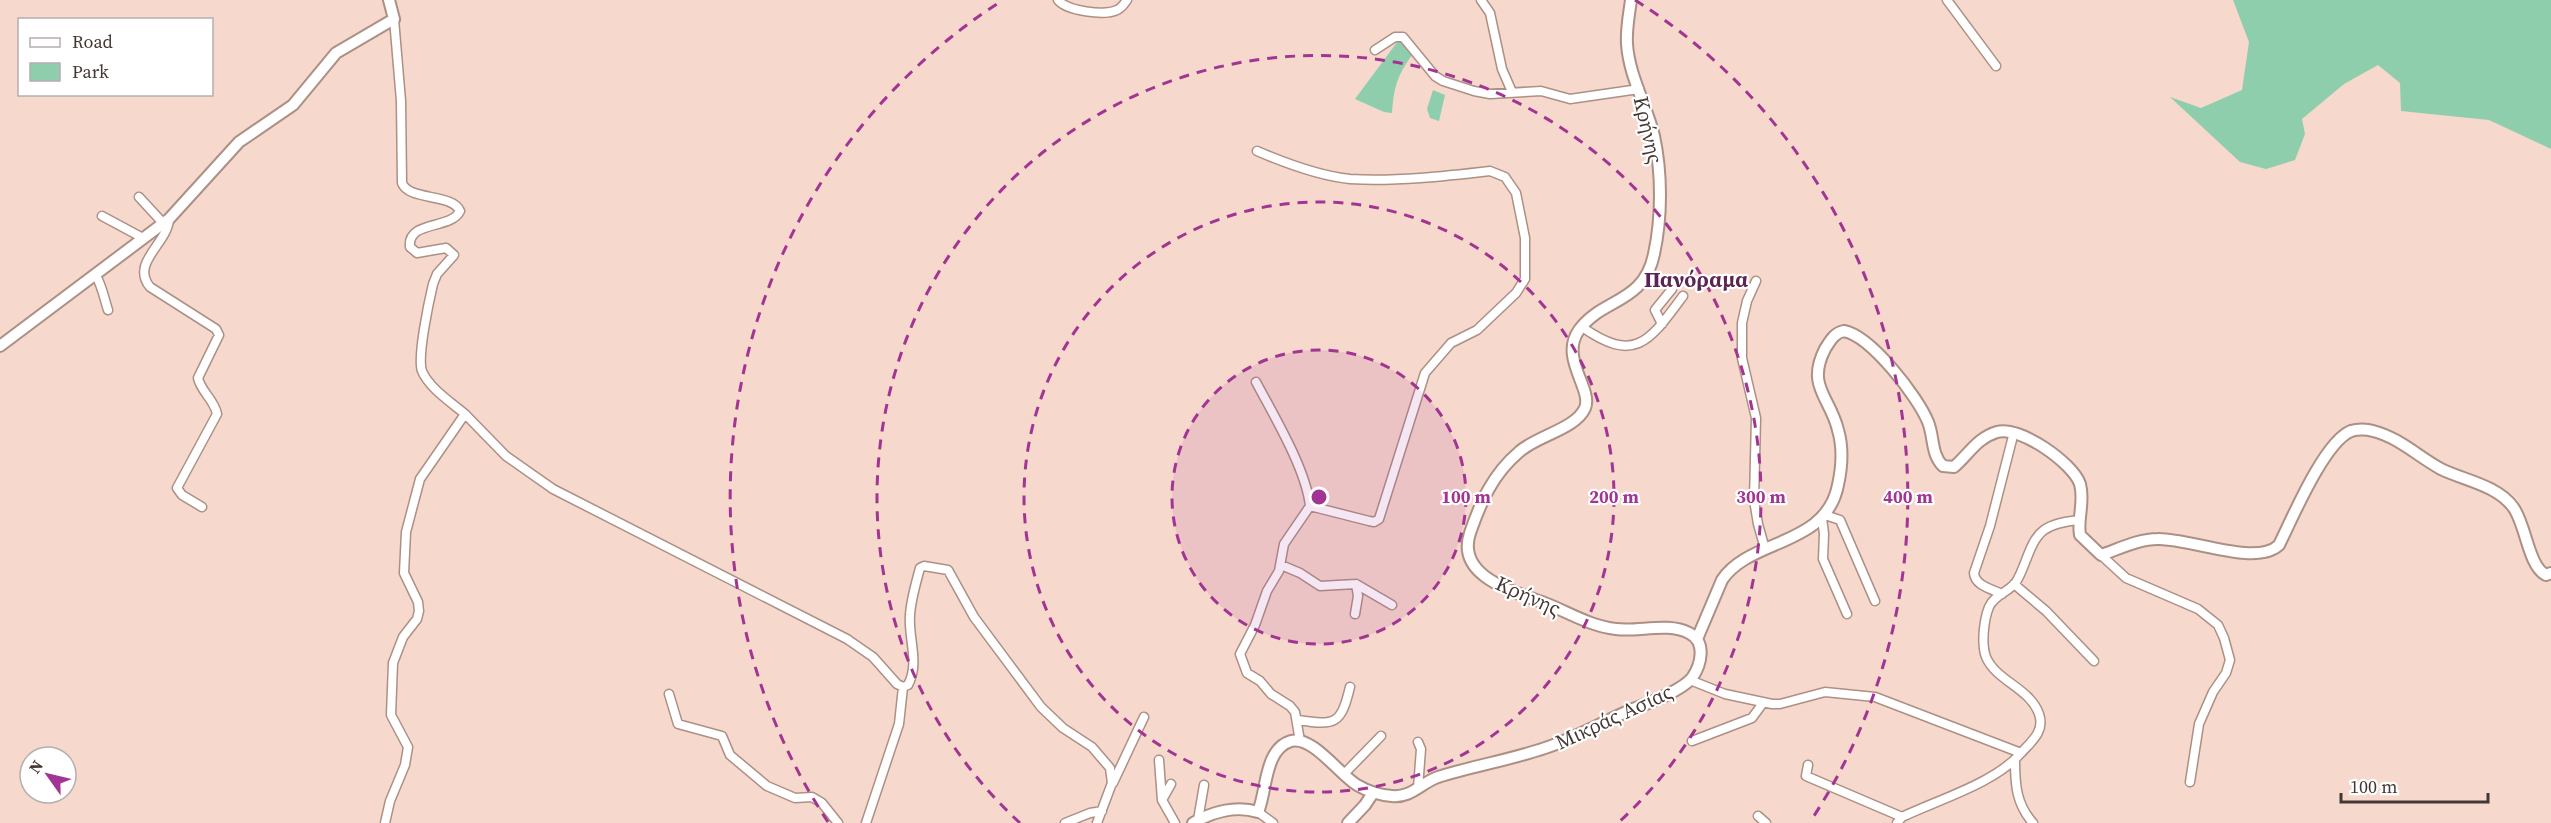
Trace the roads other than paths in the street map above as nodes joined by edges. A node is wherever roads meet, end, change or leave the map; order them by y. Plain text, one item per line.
1 (389, 0) edge
2 (1058, 0) edge
3 (1127, 0) edge
4 (1481, 0) edge
5 (1631, 0) edge
6 (1947, 0) edge
7 (394, 19) junction
8 (1375, 50) dead end
9 (1996, 66) dead end
10 (1639, 89) junction
11 (1512, 92) junction
12 (1257, 151) dead end
13 (138, 197) dead end
14 (102, 216) dead end
15 (166, 221) junction
16 (143, 238) junction
17 (95, 274) junction
18 (1756, 281) dead end
19 (1672, 289) dead end
20 (1683, 296) dead end
21 (108, 310) dead end
22 (1662, 324) junction
23 (1582, 327) junction
24 (0, 346) edge
25 (1256, 382) dead end
26 (465, 414) junction
27 (2014, 432) junction
28 (1310, 506) junction
29 (202, 507) dead end
30 (1823, 516) junction
31 (2080, 520) junction
32 (1765, 549) junction
33 (2101, 555) junction
34 (1281, 565) junction
35 (2551, 573) edge
36 (1356, 584) junction
37 (2014, 584) junction
38 (2002, 594) junction
39 (1875, 601) dead end
40 (1392, 606) dead end
41 (1355, 614) dead end
42 (1847, 614) dead end
43 (1697, 639) junction
44 (2094, 661) dead end
45 (1690, 680) junction
46 (903, 687) junction
47 (1350, 687) dead end
48 (669, 694) dead end
49 (1763, 703) junction
50 (1144, 717) dead end
51 (1298, 720) junction
52 (1381, 736) dead end
53 (1300, 741) junction
54 (1692, 741) dead end
55 (1418, 742) dead end
56 (2018, 756) junction
57 (1159, 760) dead end
58 (1808, 765) dead end
59 (1344, 774) junction
60 (2190, 782) dead end
61 (1171, 784) dead end
62 (1204, 785) dead end
63 (1418, 788) junction
64 (1110, 789) junction
65 (1373, 793) junction
66 (1162, 800) junction
67 (1102, 811) junction
68 (1258, 812) junction
69 (1758, 816) dead end
70 (1900, 820) edge
71 (1196, 822) edge
72 (385, 823) edge
73 (838, 823) edge
74 (866, 823) edge
75 (1065, 823) edge
76 (1097, 823) edge
77 (1175, 823) edge
78 (1273, 823) edge
79 (1348, 823) edge
80 (1766, 823) edge
81 (2033, 823) edge

1 - 7 street
2 - 3 street
4 - 11 street
5 - 10 street, Κρήνης
6 - 9 street
7 - 15 street
7 - 26 street
8 - 11 street
10 - 11 street
10 - 23 street, Κρήνης
12 - 28 street
13 - 15 street
14 - 16 street
15 - 16 street
15 - 29 street
16 - 17 street
17 - 21 street
17 - 24 street
18 - 32 street
19 - 22 street
20 - 22 street
22 - 23 street
23 - 43 street, Κρήνης
25 - 28 street
26 - 46 street
26 - 72 street
27 - 30 street
27 - 31 street
27 - 38 street
28 - 34 street
30 - 32 street
30 - 39 street
30 - 42 street
31 - 33 street
31 - 37 street
32 - 43 street
33 - 35 street
33 - 60 street
34 - 36 street
34 - 51 street
36 - 40 street
36 - 41 street
37 - 38 street
37 - 44 street
38 - 56 street
43 - 45 street
45 - 49 street, Μικράς Ασίας
45 - 63 street, Μικράς Ασίας
46 - 64 street
46 - 74 street
47 - 51 street
48 - 73 street
49 - 54 street
49 - 56 street, Μικράς Ασίας
50 - 64 street
51 - 53 street
52 - 59 street
53 - 59 street, Μικράς Ασίας
53 - 68 street
55 - 63 street
56 - 70 street
56 - 81 street
57 - 66 street
58 - 70 street
59 - 65 street, Μικράς Ασίας
61 - 66 street
62 - 71 street
63 - 65 street, Μικράς Ασίας
64 - 67 street
65 - 79 street
66 - 77 street
67 - 75 street
67 - 76 street
68 - 71 street
68 - 78 street
69 - 80 street

